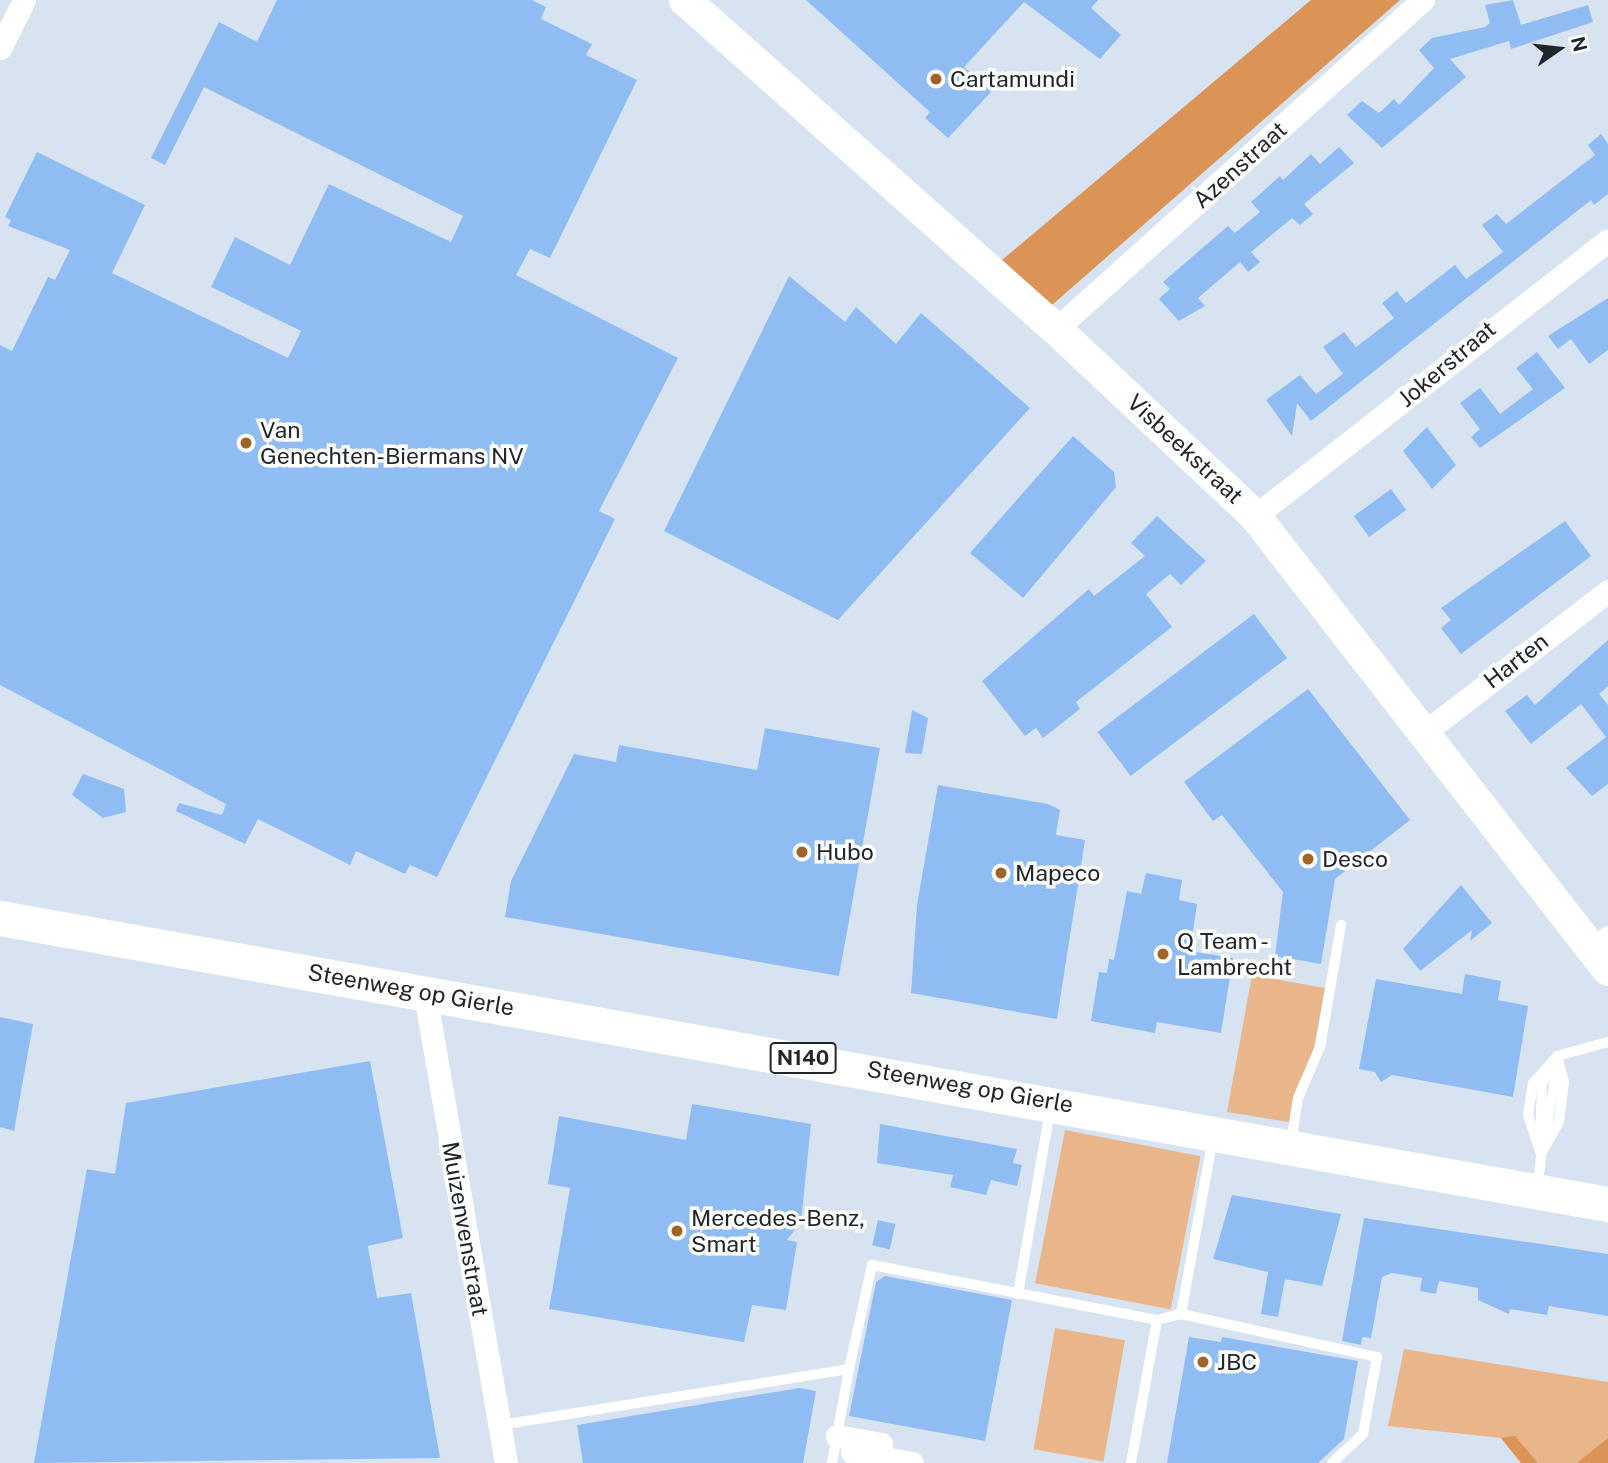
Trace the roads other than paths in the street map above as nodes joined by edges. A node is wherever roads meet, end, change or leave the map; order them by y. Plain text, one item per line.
1 (24, 0) edge
2 (685, 0) edge
3 (1423, 0) edge
4 (0, 48) edge
5 (1608, 240) edge
6 (1056, 329) junction
7 (1255, 516) junction
8 (1608, 590) edge
9 (1425, 732) junction
10 (0, 918) edge
11 (1341, 925) dead end
12 (1602, 952) edge
13 (425, 994) junction
14 (1608, 1042) edge
15 (1557, 1056) junction
16 (1052, 1100) junction
17 (1215, 1132) junction
18 (1290, 1146) junction
19 (1539, 1171) junction
20 (1607, 1199) edge
21 (1018, 1294) junction
22 (1181, 1314) junction
23 (1157, 1320) junction
24 (849, 1369) junction
25 (500, 1425) junction
26 (838, 1431) junction
27 (899, 1462) edge
28 (506, 1463) edge
29 (832, 1463) edge
30 (1131, 1463) edge
31 (1332, 1463) edge

1 - 4 street
2 - 6 street, Visbeekstraat
3 - 6 street, Azenstraat
5 - 7 street, Jokerstraat
6 - 7 street, Visbeekstraat
7 - 9 street, Visbeekstraat
8 - 9 street, Harten
9 - 12 street, Visbeekstraat
10 - 13 main road, Steenweg op Gierle / N140
11 - 18 lane
13 - 16 main road, Steenweg op Gierle / N140
13 - 25 street, Muizenvenstraat
14 - 15 lane
15 - 19 lane
15 - 19 lane
16 - 17 main road, Steenweg op Gierle / N140
16 - 21 lane
17 - 18 main road, Steenweg op Gierle / N140
17 - 22 lane
18 - 19 main road, Steenweg op Gierle / N140
19 - 20 main road, Steenweg op Gierle / N140
21 - 23 lane
21 - 24 lane
22 - 23 lane
22 - 31 lane
23 - 30 lane
24 - 25 lane
24 - 26 lane
25 - 28 street, Muizenvenstraat
26 - 27 street
26 - 27 street
26 - 29 lane

